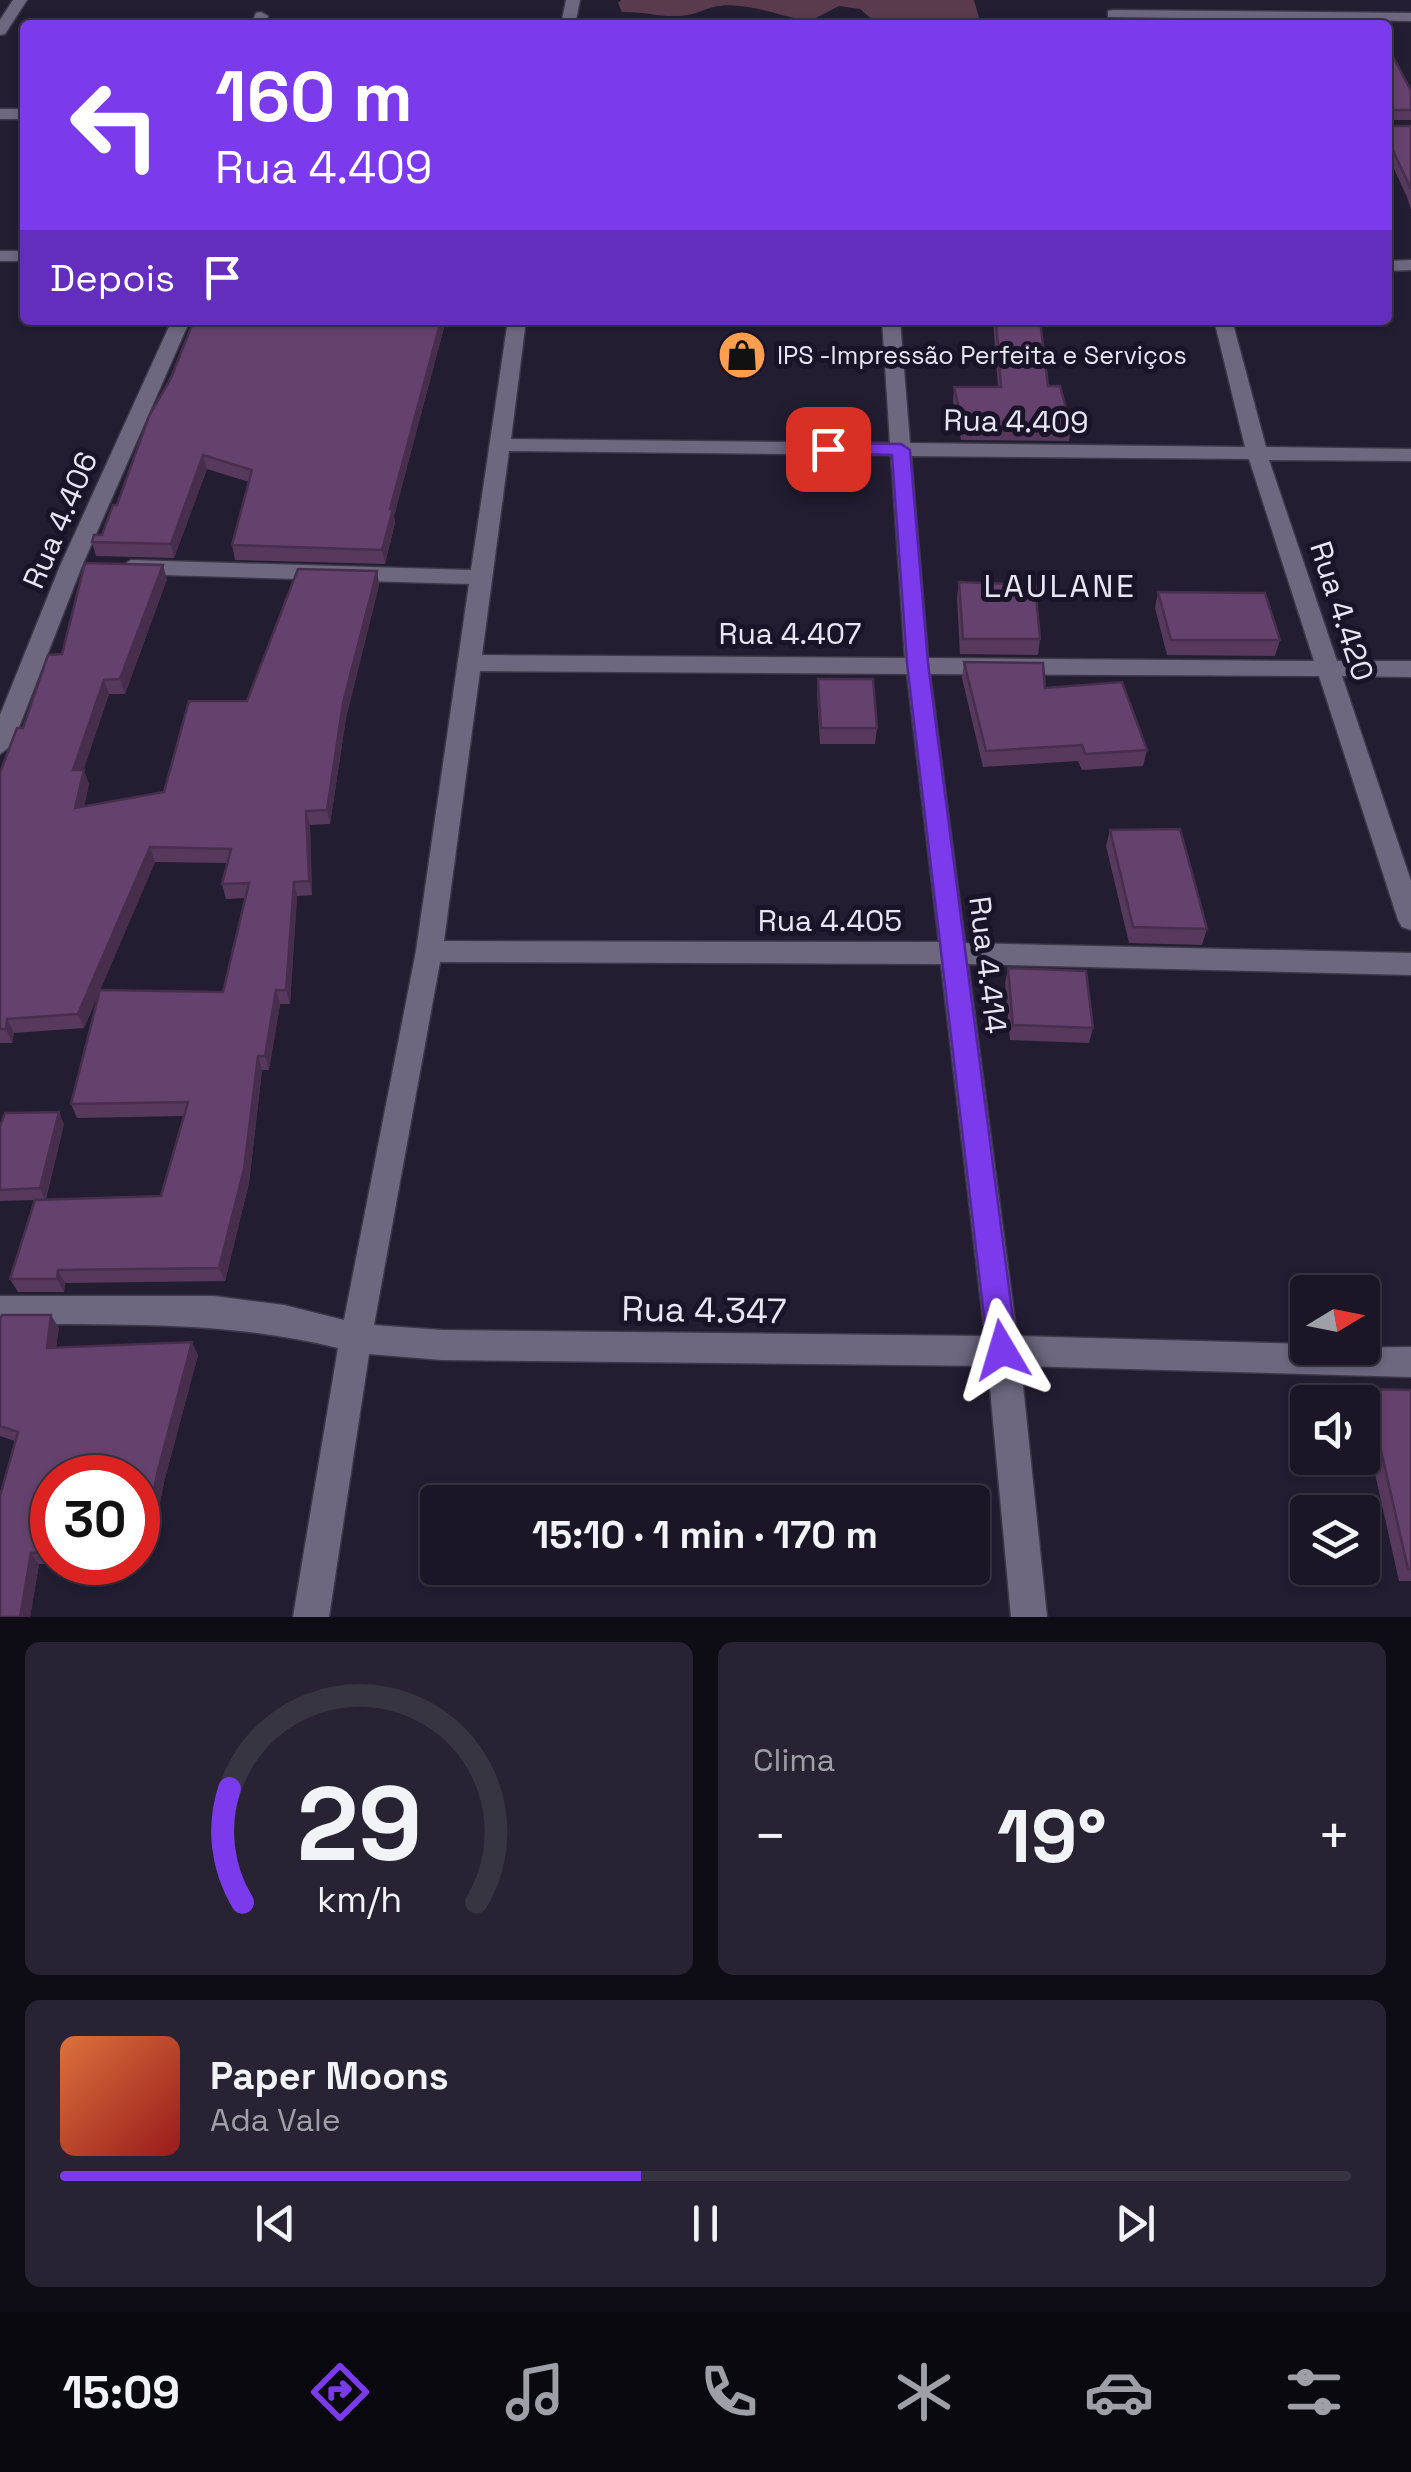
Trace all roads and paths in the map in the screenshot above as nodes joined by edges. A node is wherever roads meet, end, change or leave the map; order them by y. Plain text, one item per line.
1 (1392, 0) edge
2 (12, 4) edge
3 (1113, 13) edge
4 (1406, 17) edge
5 (0, 31) edge
6 (1411, 34) edge
7 (179, 325) edge
8 (515, 325) edge
9 (891, 325) edge
10 (1224, 325) edge
11 (500, 445) junction
12 (901, 450) junction
13 (1258, 453) junction
14 (1411, 455) edge
15 (91, 566) junction
16 (482, 577) junction
17 (470, 663) junction
18 (918, 663) junction
19 (1411, 669) edge
20 (1330, 670) junction
21 (0, 746) edge
22 (1411, 920) edge
23 (430, 951) junction
24 (954, 953) junction
25 (1411, 964) edge
26 (0, 1310) edge
27 (356, 1338) junction
28 (1002, 1350) junction
29 (1411, 1362) edge
30 (311, 1617) edge
31 (1030, 1617) edge

1 - 4 street
2 - 5 street
3 - 4 street
4 - 6 street
7 - 15 street, Rua 4.406
8 - 11 street
9 - 12 street, Rua 4.414
10 - 13 street, Rua 4.420
11 - 12 street, Rua 4.409
11 - 16 street
12 - 13 street, Rua 4.409
12 - 18 street, Rua 4.414
13 - 14 street, Rua 4.409
13 - 20 street, Rua 4.420
15 - 16 street
15 - 21 street, Rua 4.406
16 - 17 street
17 - 18 street, Rua 4.407
17 - 23 street
18 - 20 street, Rua 4.407
18 - 24 street, Rua 4.414
19 - 20 street, Rua 4.407
20 - 22 street, Rua 4.420
23 - 24 street, Rua 4.405
23 - 27 street
24 - 25 street, Rua 4.405
24 - 28 street, Rua 4.414
26 - 27 street, Rua 4.347
27 - 28 street, Rua 4.347
27 - 30 street
28 - 29 street, Rua 4.347
28 - 31 street, Rua 4.414

